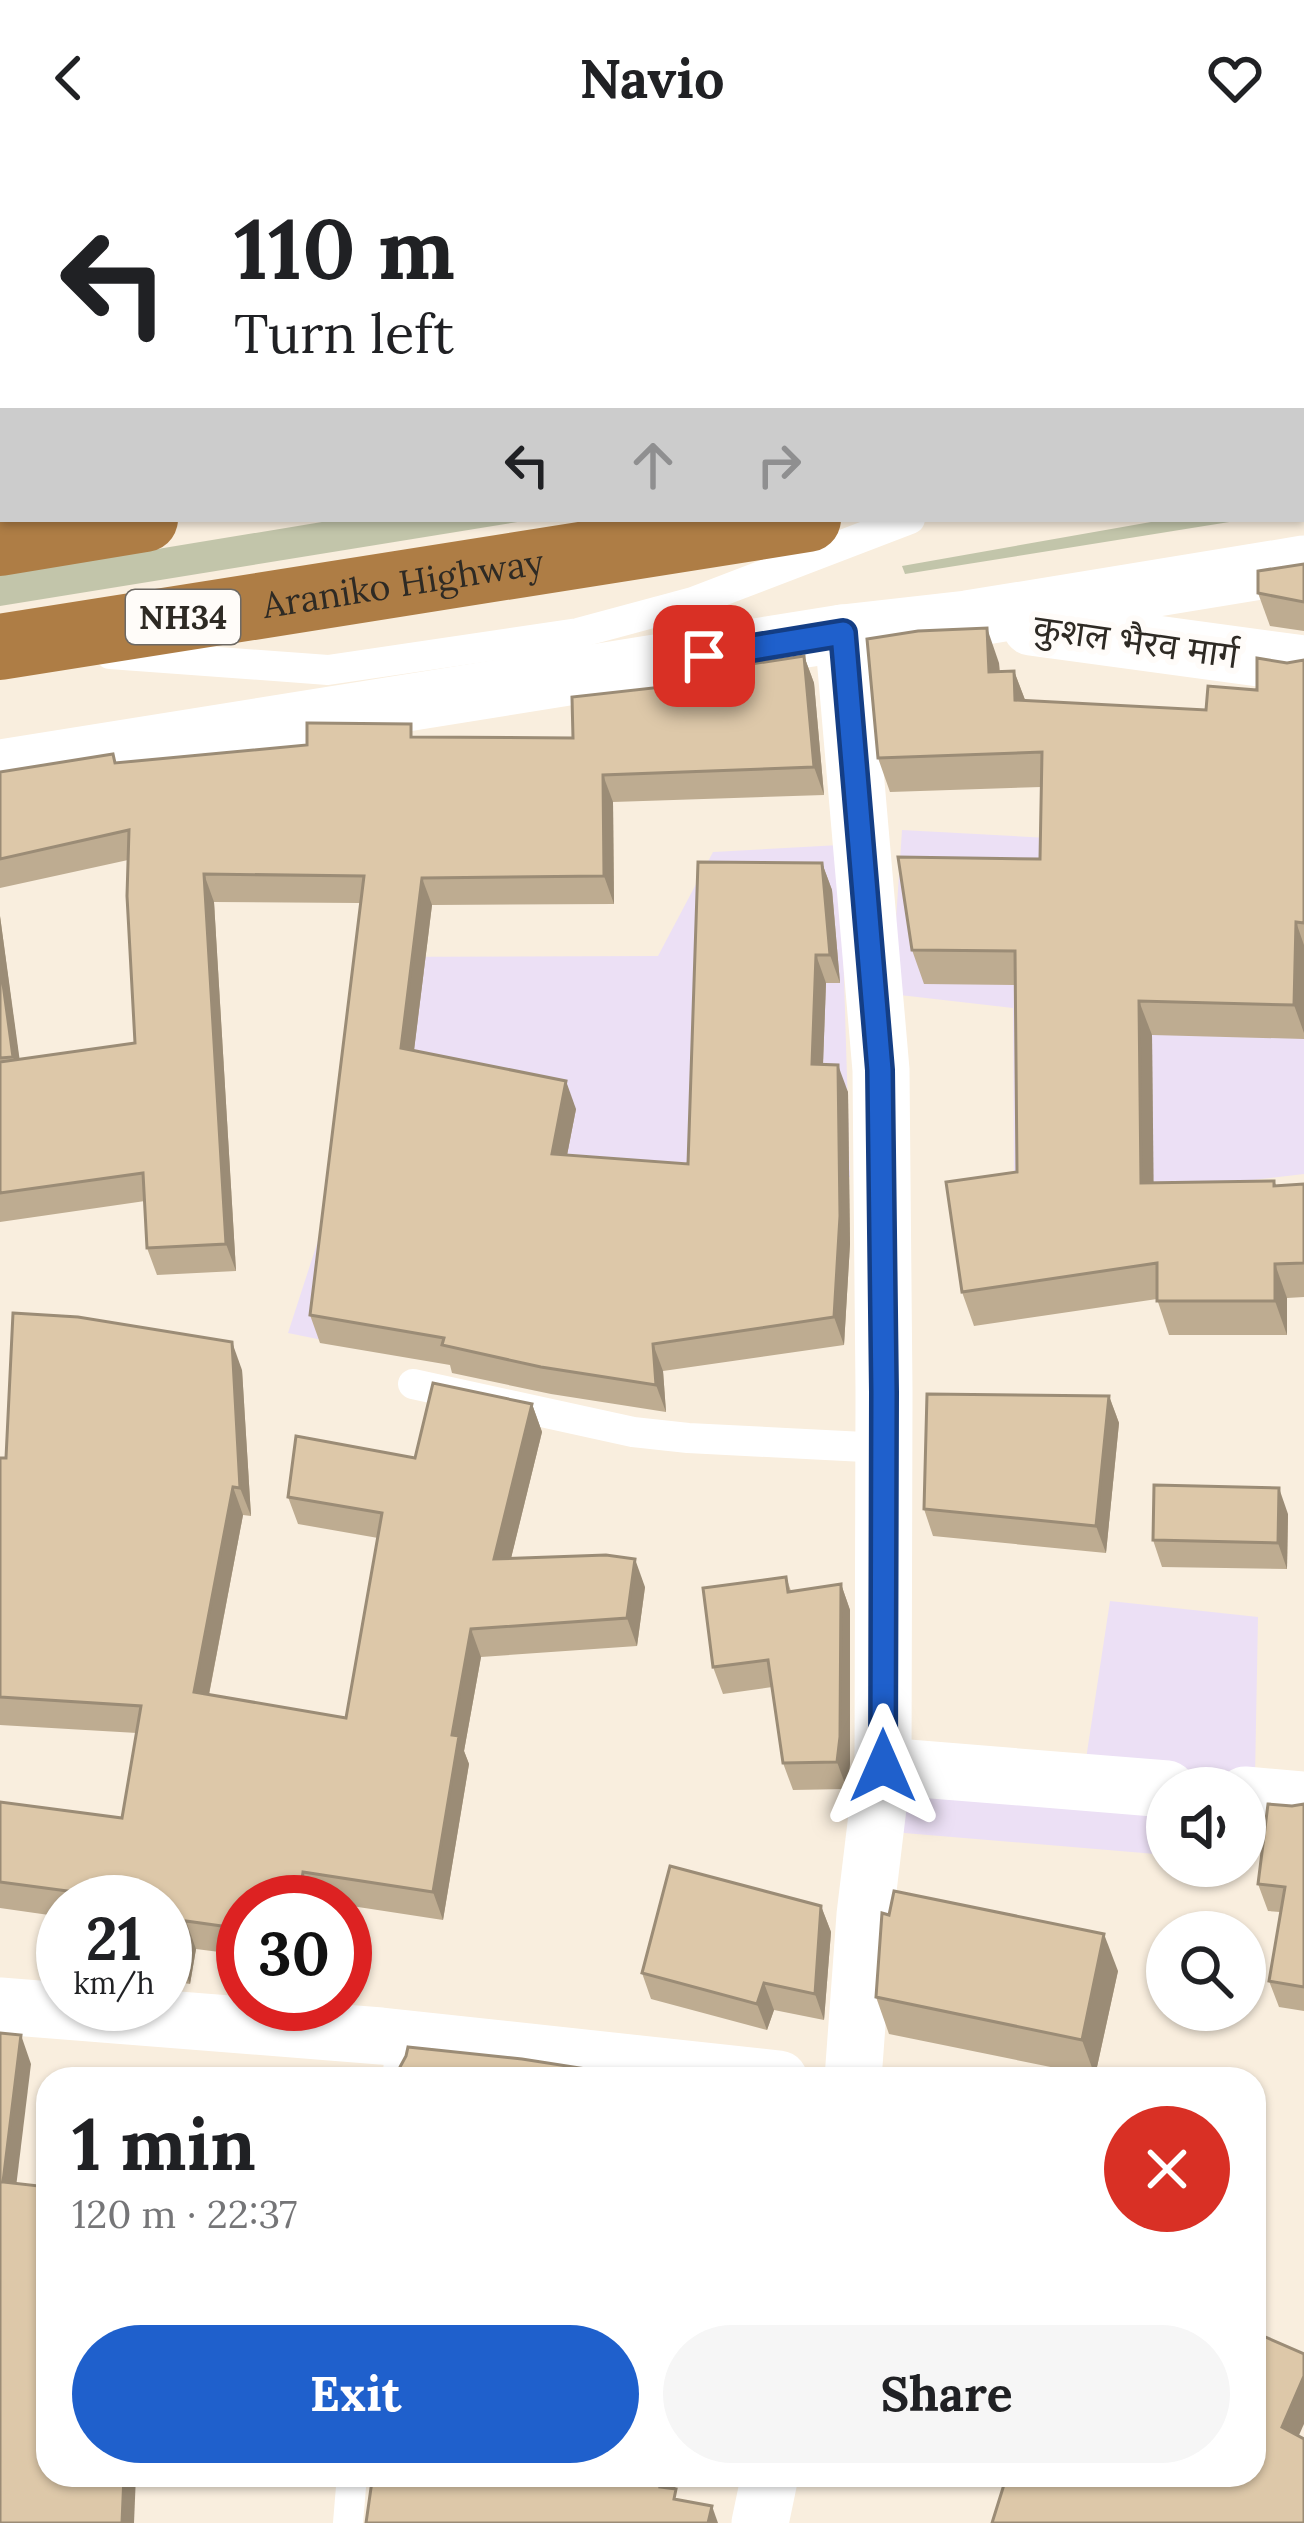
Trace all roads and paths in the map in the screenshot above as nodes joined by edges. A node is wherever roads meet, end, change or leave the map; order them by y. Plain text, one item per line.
1 (28, 522) edge
2 (126, 522) edge
3 (789, 522) edge
4 (902, 522) edge
5 (0, 532) edge
6 (0, 542) edge
7 (1304, 565) edge
8 (968, 619) junction
9 (843, 633) junction
10 (2, 647) edge
11 (1304, 664) edge
12 (0, 768) edge
13 (413, 1384) dead end
14 (884, 1448) junction
15 (883, 1766) junction
16 (1146, 1787) edge
17 (1266, 1797) edge
18 (1304, 1800) edge
19 (0, 2006) edge
20 (399, 2059) edge
21 (551, 2067) edge
22 (854, 2067) edge
23 (351, 2487) edge
24 (768, 2487) edge
25 (348, 2523) edge
26 (760, 2523) edge

1 - 5 lane
2 - 6 highway
3 - 10 highway, Araniko Highway / NH34
4 - 10 lane
7 - 8 street
8 - 9 street
8 - 11 street, कुशल‌ भैरव मार्ग
9 - 12 street
9 - 14 street
13 - 14 lane
14 - 15 street
15 - 16 street
15 - 22 street
17 - 18 street
19 - 20 street
20 - 21 street
23 - 25 lane
24 - 26 street

